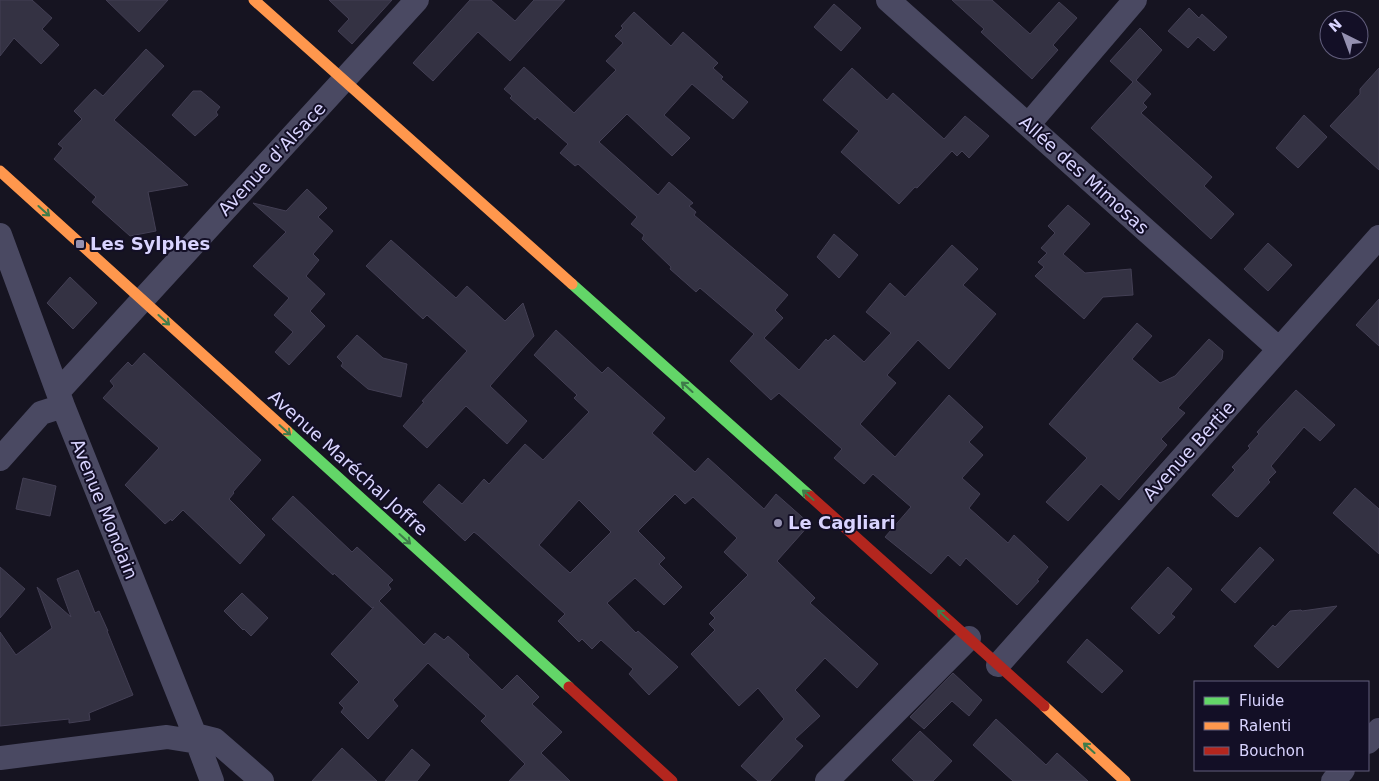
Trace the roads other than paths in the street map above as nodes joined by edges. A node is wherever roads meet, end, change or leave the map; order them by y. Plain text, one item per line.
1 (254, 0) edge
2 (417, 0) edge
3 (888, 0) edge
4 (1135, 0) edge
5 (345, 81) junction
6 (1028, 125) junction
7 (3, 180) edge
8 (0, 235) edge
9 (1379, 238) edge
10 (142, 300) junction
11 (1279, 349) junction
12 (61, 399) junction
13 (0, 459) edge
14 (969, 638) junction
15 (998, 666) junction
16 (1379, 730) edge
17 (196, 739) junction
18 (1369, 741) edge
19 (0, 758) edge
20 (1342, 771) edge
21 (212, 781) edge
22 (262, 781) edge
23 (672, 781) edge
24 (826, 781) edge
25 (1125, 781) edge
26 (1333, 781) edge

1 - 5 street
2 - 5 street, Avenue d'Alsace
3 - 6 street, Allée des Mimosas
4 - 6 street
5 - 10 street, Avenue d'Alsace
14 -> 5 street
6 - 11 street, Allée des Mimosas
7 -> 10 street, Avenue Maréchal Joffre
8 - 12 street, Avenue Mondain
9 - 11 street, Avenue Bertie
10 - 12 street, Avenue d'Alsace
10 -> 23 street, Avenue Maréchal Joffre
11 - 15 street, Avenue Bertie
12 - 13 street, Avenue d'Alsace
12 - 17 street, Avenue Mondain
14 - 15 street
14 - 24 street
25 -> 15 street
16 - 18 street
17 - 19 street
17 - 21 street, Avenue Mondain
17 - 22 street
20 - 26 street

